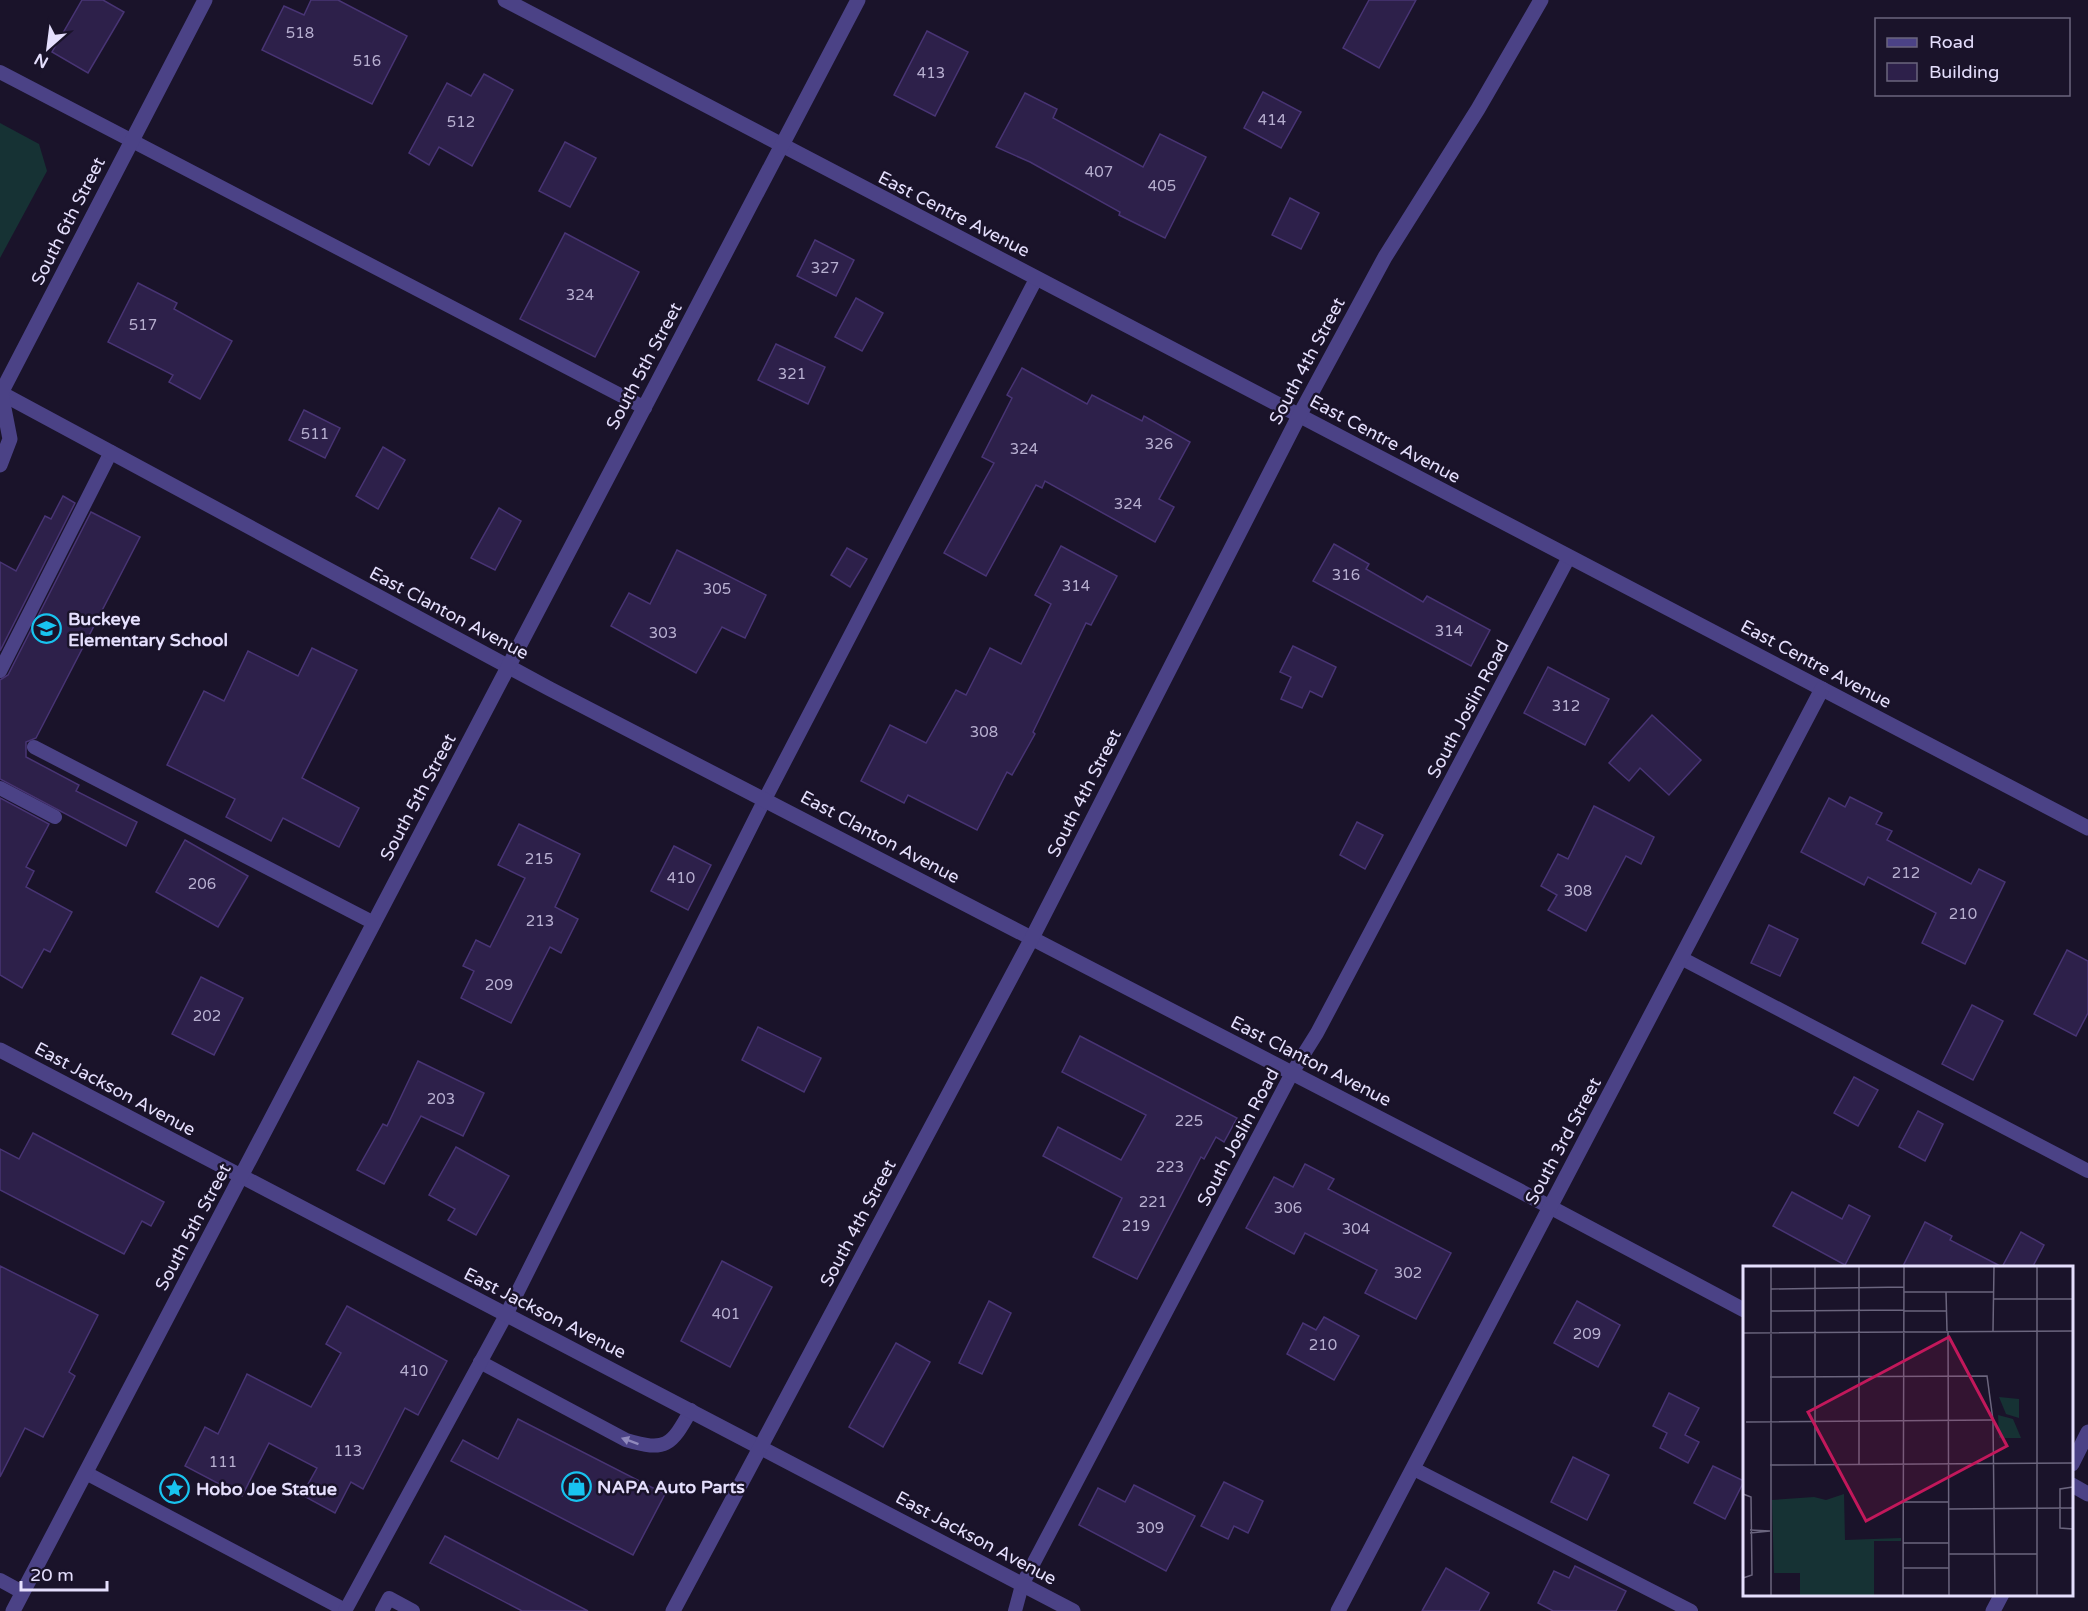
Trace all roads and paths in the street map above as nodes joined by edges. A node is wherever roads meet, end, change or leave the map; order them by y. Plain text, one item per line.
1 (205, 0) edge
2 (505, 0) edge
3 (858, 0) edge
4 (1541, 0) edge
5 (0, 72) edge
6 (132, 140) junction
7 (781, 146) junction
8 (1036, 279) junction
9 (1, 393) edge
10 (645, 408) junction
11 (1299, 416) junction
12 (111, 452) junction
13 (0, 465) edge
14 (1569, 557) junction
15 (508, 667) junction
16 (0, 671) edge
17 (1822, 689) junction
18 (34, 747) dead end
19 (0, 788) edge
20 (765, 799) junction
21 (55, 817) dead end
22 (2088, 828) edge
23 (374, 923) junction
24 (1032, 938) junction
25 (1681, 958) junction
26 (0, 1050) edge
27 (1292, 1072) junction
28 (2088, 1171) edge
29 (241, 1178) junction
30 (1550, 1207) junction
31 (1743, 1309) edge
32 (506, 1315) junction
33 (480, 1362) junction
34 (691, 1410) junction
35 (2088, 1432) edge
36 (760, 1446) junction
37 (2073, 1462) edge
38 (1414, 1469) junction
39 (86, 1473) junction
40 (2073, 1486) edge
41 (2088, 1494) edge
42 (0, 1580) edge
43 (1022, 1585) junction
44 (22, 1592) junction
45 (2001, 1596) edge
46 (348, 1610) edge
47 (13, 1611) edge
48 (382, 1611) edge
49 (413, 1611) edge
50 (673, 1611) edge
51 (1015, 1611) edge
52 (1073, 1611) edge
53 (1338, 1611) edge
54 (1691, 1611) edge
55 (1993, 1611) edge

1 - 6 street, South 6th Street
2 - 7 street, East Centre Avenue
3 - 7 street, South 5th Street
4 - 11 street, South 4th Street
5 - 6 lane
6 - 9 street, South 6th Street
6 - 10 lane
7 - 8 street, East Centre Avenue
7 - 10 street, South 5th Street
8 - 11 street, East Centre Avenue
8 - 20 lane
9 - 12 street, East Clanton Avenue
9 - 13 street
10 - 15 street, South 5th Street
11 - 14 street, East Centre Avenue
11 - 24 street, South 4th Street
12 - 15 street, East Clanton Avenue
12 - 16 lane
14 - 17 street, East Centre Avenue
14 - 27 lane, South Joslin Road
15 - 20 street, East Clanton Avenue
15 - 23 street, South 5th Street
17 - 22 street, East Centre Avenue
17 - 25 street, South 3rd Street
18 - 23 lane
19 - 21 lane
20 - 24 street, East Clanton Avenue
20 - 32 lane
23 - 29 street, South 5th Street
24 - 27 street, East Clanton Avenue
24 - 36 street, South 4th Street
25 - 28 lane
25 - 30 street, South 3rd Street
26 - 29 street, East Jackson Avenue
27 - 30 street, East Clanton Avenue
27 - 43 lane, South Joslin Road
29 - 32 street, East Jackson Avenue
29 - 39 street, South 5th Street
30 - 31 street, East Clanton Avenue
30 - 38 street, South 3rd Street
32 - 33 lane
32 - 34 street, East Jackson Avenue
34 -> 33 lane
33 - 46 lane
34 - 36 street, East Jackson Avenue
35 - 37 street
36 - 43 street, East Jackson Avenue
36 - 50 street, South 4th Street
38 - 53 street, South 3rd Street
38 - 54 lane
39 - 44 street, South 5th Street
39 - 46 lane
40 - 41 street
42 - 44 lane
43 - 51 lane, South Joslin Road
43 - 52 street, East Jackson Avenue
44 - 47 street, South 5th Street
45 - 55 street
48 - 49 lane

